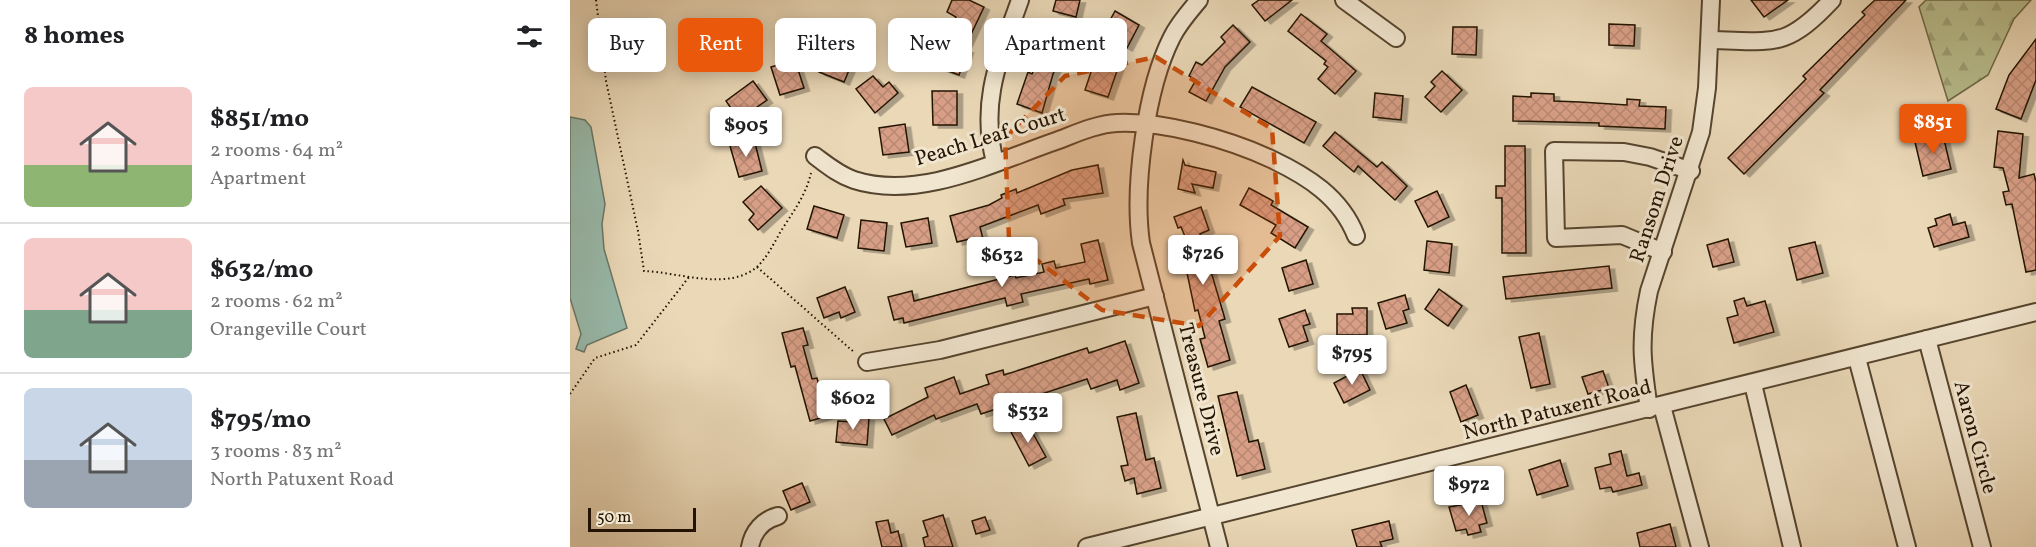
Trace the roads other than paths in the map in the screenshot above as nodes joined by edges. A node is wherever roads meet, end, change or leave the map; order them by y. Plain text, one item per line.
1 (1020, 0) edge
2 (1199, 0) edge
3 (1344, 0) edge
4 (1711, 0) edge
5 (1832, 0) edge
6 (1396, 38) dead end
7 (1710, 40) junction
8 (1148, 125) junction
9 (815, 156) road end
10 (995, 162) junction
11 (1690, 171) junction
12 (1356, 236) dead end
13 (1663, 252) junction
14 (1155, 296) junction
15 (2036, 312) edge
16 (1927, 339) junction
17 (1857, 358) junction
18 (867, 362) road end
19 (1753, 384) junction
20 (1656, 408) junction
21 (778, 516) dead end
22 (1211, 516) junction
23 (750, 547) edge
24 (1087, 547) edge
25 (1218, 547) edge
26 (1700, 547) edge
27 (1792, 547) edge
28 (1907, 547) edge
29 (1982, 547) edge

1 - 10 street
2 - 8 street, Treasure Drive
3 - 6 street
4 - 7 street, Ransom Drive
5 - 7 street
7 - 11 street, Ransom Drive
8 - 10 street, Peach Leaf Court
8 - 12 street, Peach Leaf Court
8 - 14 street, Treasure Drive
9 - 10 street, Peach Leaf Court
11 - 13 street, Ransom Drive
11 - 13 street
13 - 20 street, Ransom Drive
14 - 18 street
14 - 22 street, Treasure Drive
15 - 16 street, North Patuxent Road
16 - 17 street, North Patuxent Road
16 - 29 street, Aaron Circle
17 - 19 street, North Patuxent Road
17 - 28 street
19 - 20 street, North Patuxent Road
19 - 27 street
20 - 22 street, North Patuxent Road
20 - 26 street, Ransom Drive
21 - 23 street
22 - 24 street, North Patuxent Road
22 - 25 street, Treasure Drive

